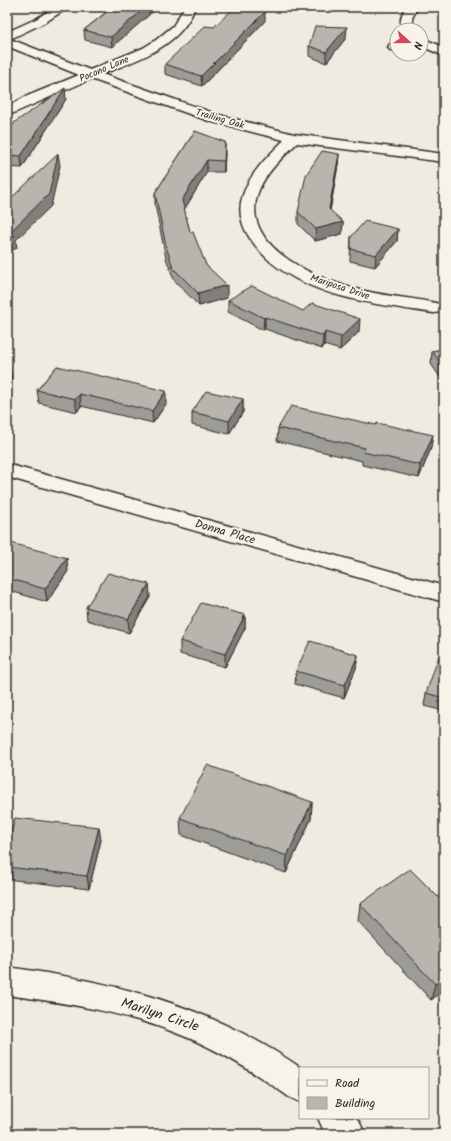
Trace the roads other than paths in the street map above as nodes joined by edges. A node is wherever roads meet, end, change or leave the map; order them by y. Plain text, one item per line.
1 (63, 7) edge
2 (412, 7) edge
3 (188, 10) dead end
4 (406, 22) edge
5 (7, 36) edge
6 (7, 42) edge
7 (429, 45) edge
8 (444, 52) edge
9 (91, 75) junction
10 (7, 112) edge
11 (294, 138) junction
12 (444, 158) edge
13 (434, 308) dead end
14 (7, 470) edge
15 (444, 594) edge
16 (7, 981) edge
17 (299, 1085) edge
18 (335, 1119) edge
19 (349, 1134) edge

1 - 5 street
2 - 4 street
3 - 9 street, Pocono Lane
6 - 9 street, Trailing Oak
7 - 8 street
9 - 10 street, Pocono Lane
9 - 11 street, Trailing Oak
11 - 12 street, Trailing Oak
11 - 13 street, Mariposa Drive
14 - 15 street, Donna Place
16 - 17 street, Marilyn Circle
18 - 19 street

